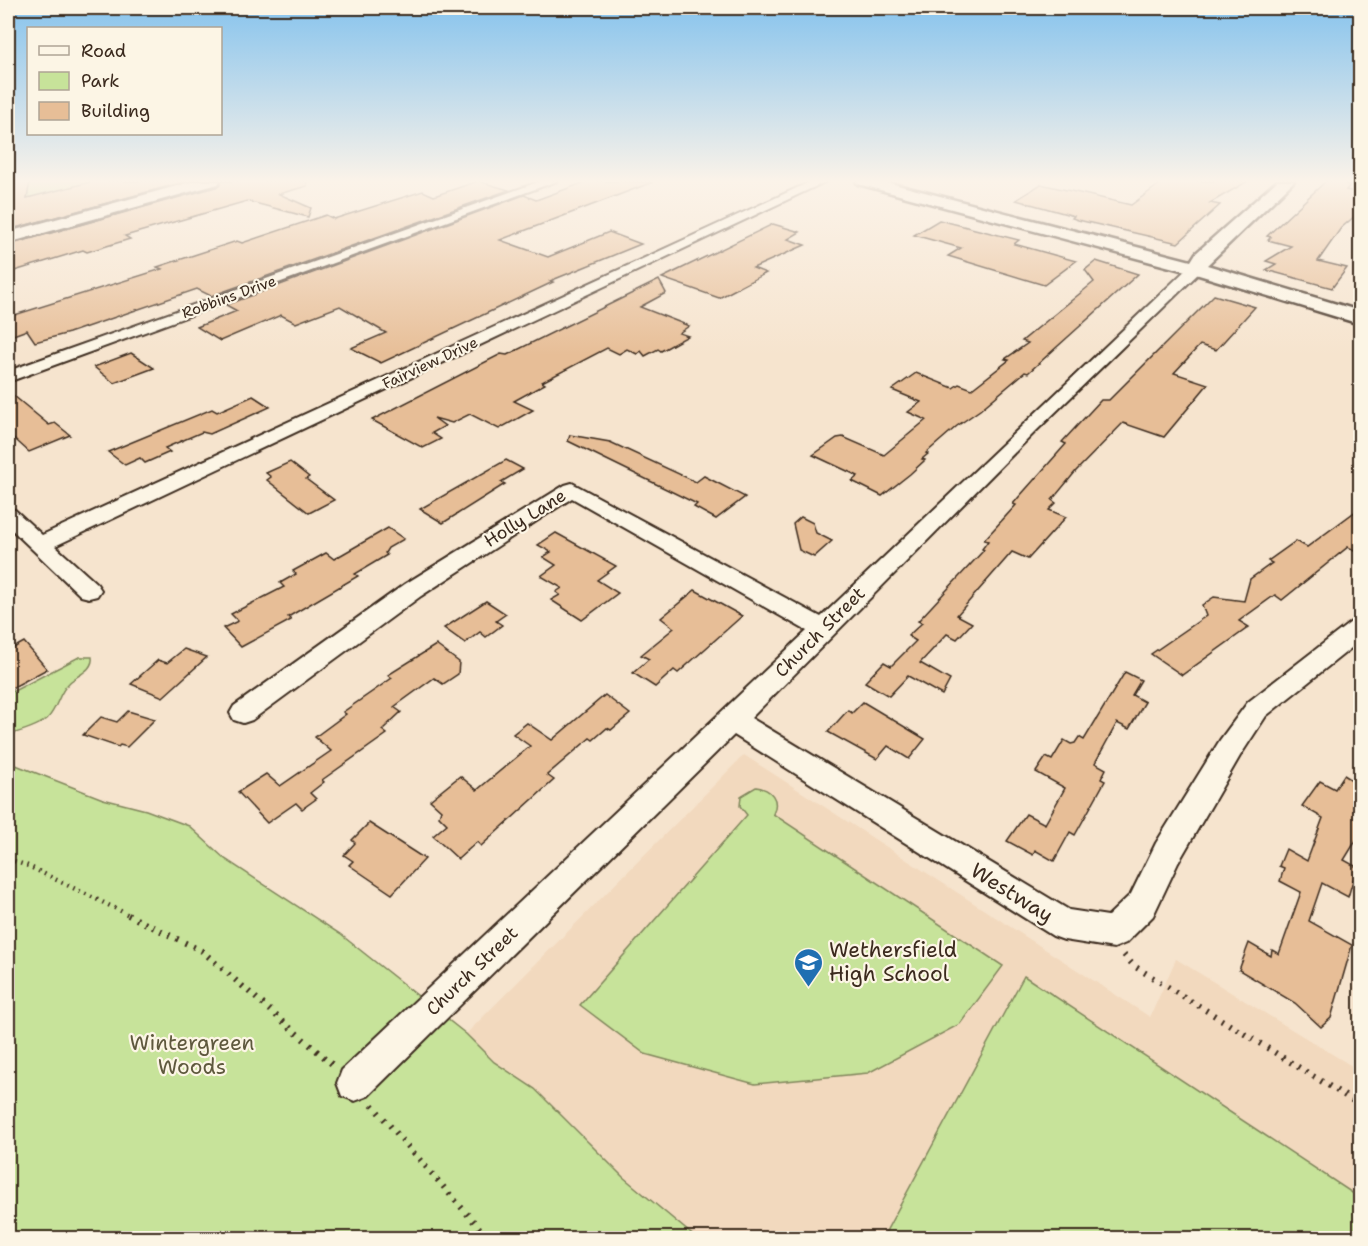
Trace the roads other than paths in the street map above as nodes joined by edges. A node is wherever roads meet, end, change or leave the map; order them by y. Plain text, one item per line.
1 (390, 239) edge
2 (696, 239) edge
3 (1086, 239) edge
4 (1223, 239) edge
5 (1196, 268) junction
6 (1360, 318) edge
7 (8, 377) edge
8 (8, 515) edge
9 (39, 545) junction
10 (90, 590) dead end
11 (1360, 628) edge
12 (823, 629) junction
13 (243, 713) dead end
14 (732, 720) junction
15 (354, 1083) road end

1 - 7 street, Robbins Drive
2 - 9 street, Fairview Drive
3 - 5 street
4 - 5 street, Church Street
5 - 6 street
5 - 12 street, Church Street
8 - 9 street
9 - 10 street
11 - 14 street, Westway
12 - 13 street, Holly Lane
12 - 14 street, Church Street
14 - 15 street, Church Street

